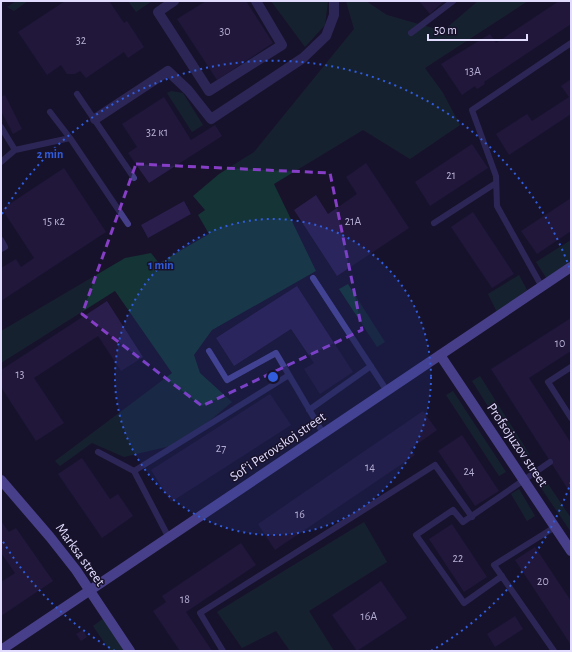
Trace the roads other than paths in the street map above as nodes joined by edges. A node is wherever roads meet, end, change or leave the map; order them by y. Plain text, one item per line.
1 (174, 1) edge
2 (256, 1) edge
3 (334, 1) edge
4 (452, 1) edge
5 (412, 33) dead end
6 (571, 43) edge
7 (77, 94) dead end
8 (50, 112) dead end
9 (95, 119) junction
10 (1, 127) edge
11 (70, 138) junction
12 (15, 150) junction
13 (1, 162) edge
14 (134, 178) dead end
15 (496, 183) junction
16 (434, 223) dead end
17 (128, 224) dead end
18 (1, 240) edge
19 (1, 249) edge
20 (571, 267) edge
21 (314, 278) dead end
22 (542, 287) junction
23 (209, 351) dead end
24 (440, 355) junction
25 (371, 366) junction
26 (571, 367) edge
27 (289, 375) junction
28 (387, 391) junction
29 (310, 410) junction
30 (571, 418) edge
31 (323, 434) junction
32 (98, 452) dead end
33 (550, 462) dead end
34 (134, 471) junction
35 (1, 480) edge
36 (524, 481) junction
37 (472, 517) junction
38 (555, 527) junction
39 (169, 538) junction
40 (571, 551) edge
41 (502, 576) junction
42 (89, 591) junction
43 (1, 650) edge
44 (130, 651) edge
45 (223, 651) edge
46 (554, 651) edge

1 - 2 street
3 - 9 street
4 - 5 lane
6 - 15 lane
7 - 9 lane
8 - 11 lane
9 - 14 lane
10 - 12 lane
11 - 12 lane
11 - 17 lane
12 - 13 lane
15 - 16 lane
15 - 22 lane
18 - 19 lane
20 - 22 street, Sof'i Perovskoj street
21 - 25 lane
22 - 24 street, Sof'i Perovskoj street
23 - 27 lane
24 - 28 street, Sof'i Perovskoj street
24 - 36 street, Profsojuzov street
25 - 28 lane
25 - 29 lane
26 - 30 lane
27 - 29 lane
27 - 34 lane
28 - 31 street, Sof'i Perovskoj street
29 - 31 lane
31 - 39 street, Sof'i Perovskoj street
32 - 34 lane
33 - 36 lane
34 - 39 lane
35 - 42 street, Marksa street
36 - 37 lane
36 - 38 street, Profsojuzov street
37 - 41 lane
37 - 45 lane
38 - 40 street, Profsojuzov street
38 - 41 lane
39 - 42 street, Sof'i Perovskoj street
41 - 46 lane
42 - 43 street, Sof'i Perovskoj street
42 - 44 street, Marksa street

